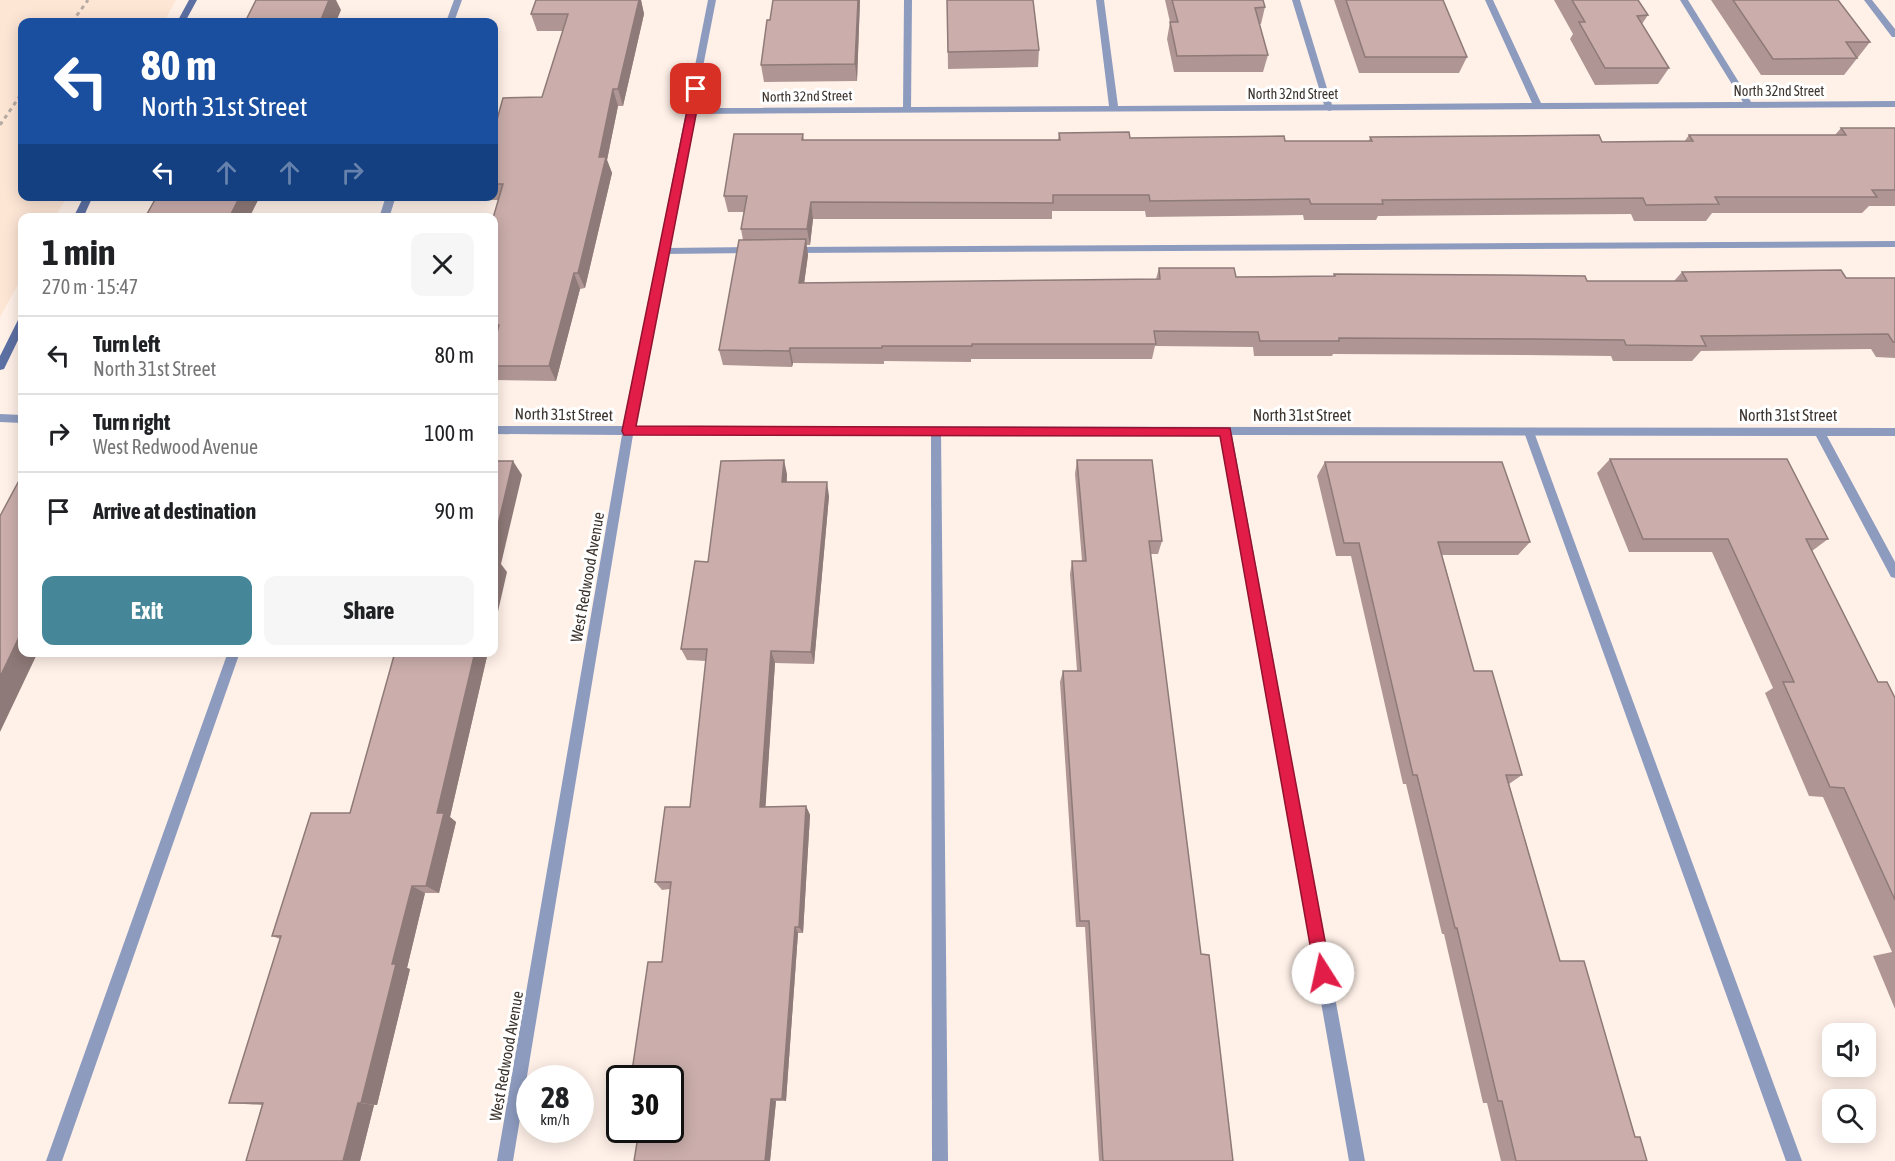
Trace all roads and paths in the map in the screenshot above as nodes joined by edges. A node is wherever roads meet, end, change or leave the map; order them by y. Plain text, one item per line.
1 (88, 0) edge
2 (193, 0) edge
3 (458, 0) edge
4 (712, 0) edge
5 (908, 0) edge
6 (1100, 0) edge
7 (1296, 0) edge
8 (1489, 0) edge
9 (1684, 0) edge
10 (1868, 0) edge
11 (75, 18) edge
12 (183, 18) edge
13 (451, 18) edge
14 (1895, 35) edge
15 (18, 99) edge
16 (1895, 104) edge
17 (1537, 105) junction
18 (1749, 105) junction
19 (1114, 107) junction
20 (1329, 108) junction
21 (907, 109) junction
22 (692, 111) junction
23 (0, 125) edge
24 (1895, 244) edge
25 (760, 250) edge
26 (784, 250) edge
27 (664, 251) junction
28 (18, 331) edge
29 (0, 366) edge
30 (0, 418) edge
31 (18, 419) edge
32 (498, 430) edge
33 (628, 431) junction
34 (936, 431) junction
35 (1226, 431) junction
36 (1529, 432) junction
37 (1819, 432) junction
38 (1895, 432) edge
39 (1895, 573) edge
40 (232, 657) edge
41 (54, 1161) edge
42 (505, 1161) edge
43 (940, 1161) edge
44 (1357, 1161) edge
45 (1794, 1161) edge

1 - 11 path
2 - 12 street
3 - 13 street
4 - 22 street, West Redwood Avenue
5 - 21 street
6 - 19 street
7 - 20 street
8 - 17 street
9 - 18 street
10 - 14 street
15 - 23 path
16 - 18 street, North 32nd Street
17 - 18 street, North 32nd Street
17 - 20 street, North 32nd Street
19 - 20 street, North 32nd Street
19 - 21 street, North 32nd Street
21 - 22 street, North 32nd Street
22 - 27 street, West Redwood Avenue
24 - 26 street
25 - 27 street
27 - 33 street, West Redwood Avenue
28 - 29 street
30 - 31 street
32 - 33 street, North 31st Street
33 - 34 street, North 31st Street
33 - 42 street, West Redwood Avenue
34 - 35 street, North 31st Street
34 - 43 street
35 - 36 street, North 31st Street
35 - 44 street
36 - 37 street, North 31st Street
36 - 45 street
37 - 38 street, North 31st Street
37 - 39 street
40 - 41 street

